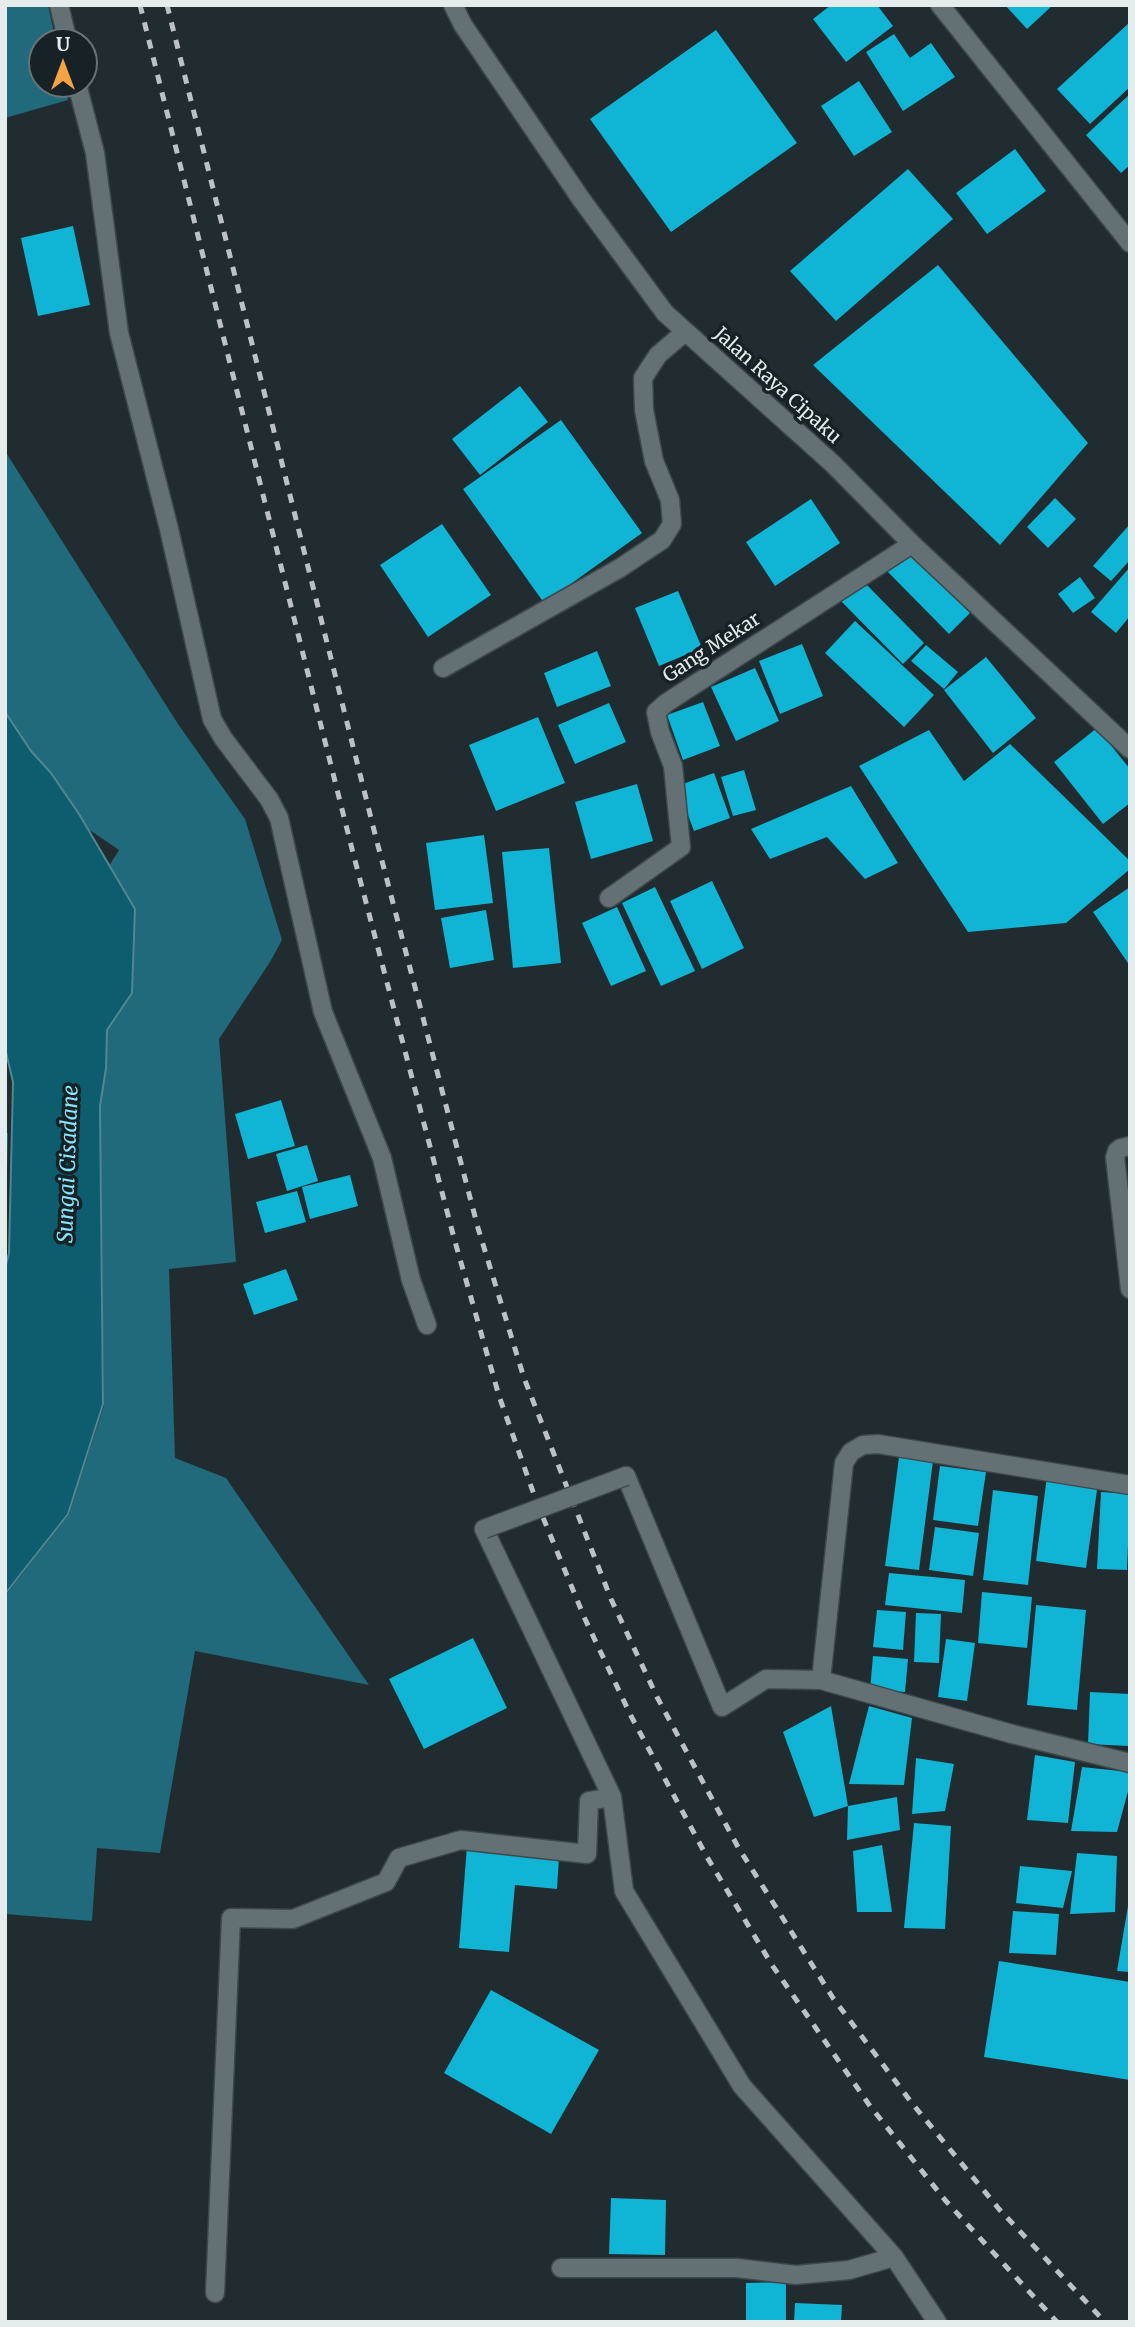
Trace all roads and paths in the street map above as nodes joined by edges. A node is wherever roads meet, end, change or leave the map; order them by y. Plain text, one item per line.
1 (59, 5) edge
2 (453, 5) edge
3 (940, 5) edge
4 (65, 28) edge
5 (80, 98) edge
6 (1130, 243) edge
7 (685, 332) junction
8 (912, 544) junction
9 (443, 668) dead end
10 (1130, 749) edge
11 (609, 898) dead end
12 (1130, 1146) edge
13 (1127, 1231) edge
14 (1130, 1289) edge
15 (427, 1325) dead end
16 (1130, 1485) edge
17 (821, 1680) junction
18 (1130, 1763) edge
19 (612, 1797) junction
20 (894, 2257) junction
21 (561, 2268) dead end
22 (215, 2293) dead end
23 (937, 2322) edge

1 - 4 street
2 - 7 street, Jalan Raya Cipaku
3 - 6 street
5 - 15 street
7 - 8 street, Jalan Raya Cipaku
7 - 9 street
8 - 10 street, Jalan Raya Cipaku
8 - 11 street, Gang Mekar
12 - 13 street
13 - 14 street
16 - 17 street
17 - 18 street
17 - 19 street, bridge
19 - 20 street
19 - 22 street
20 - 21 street
20 - 23 street

